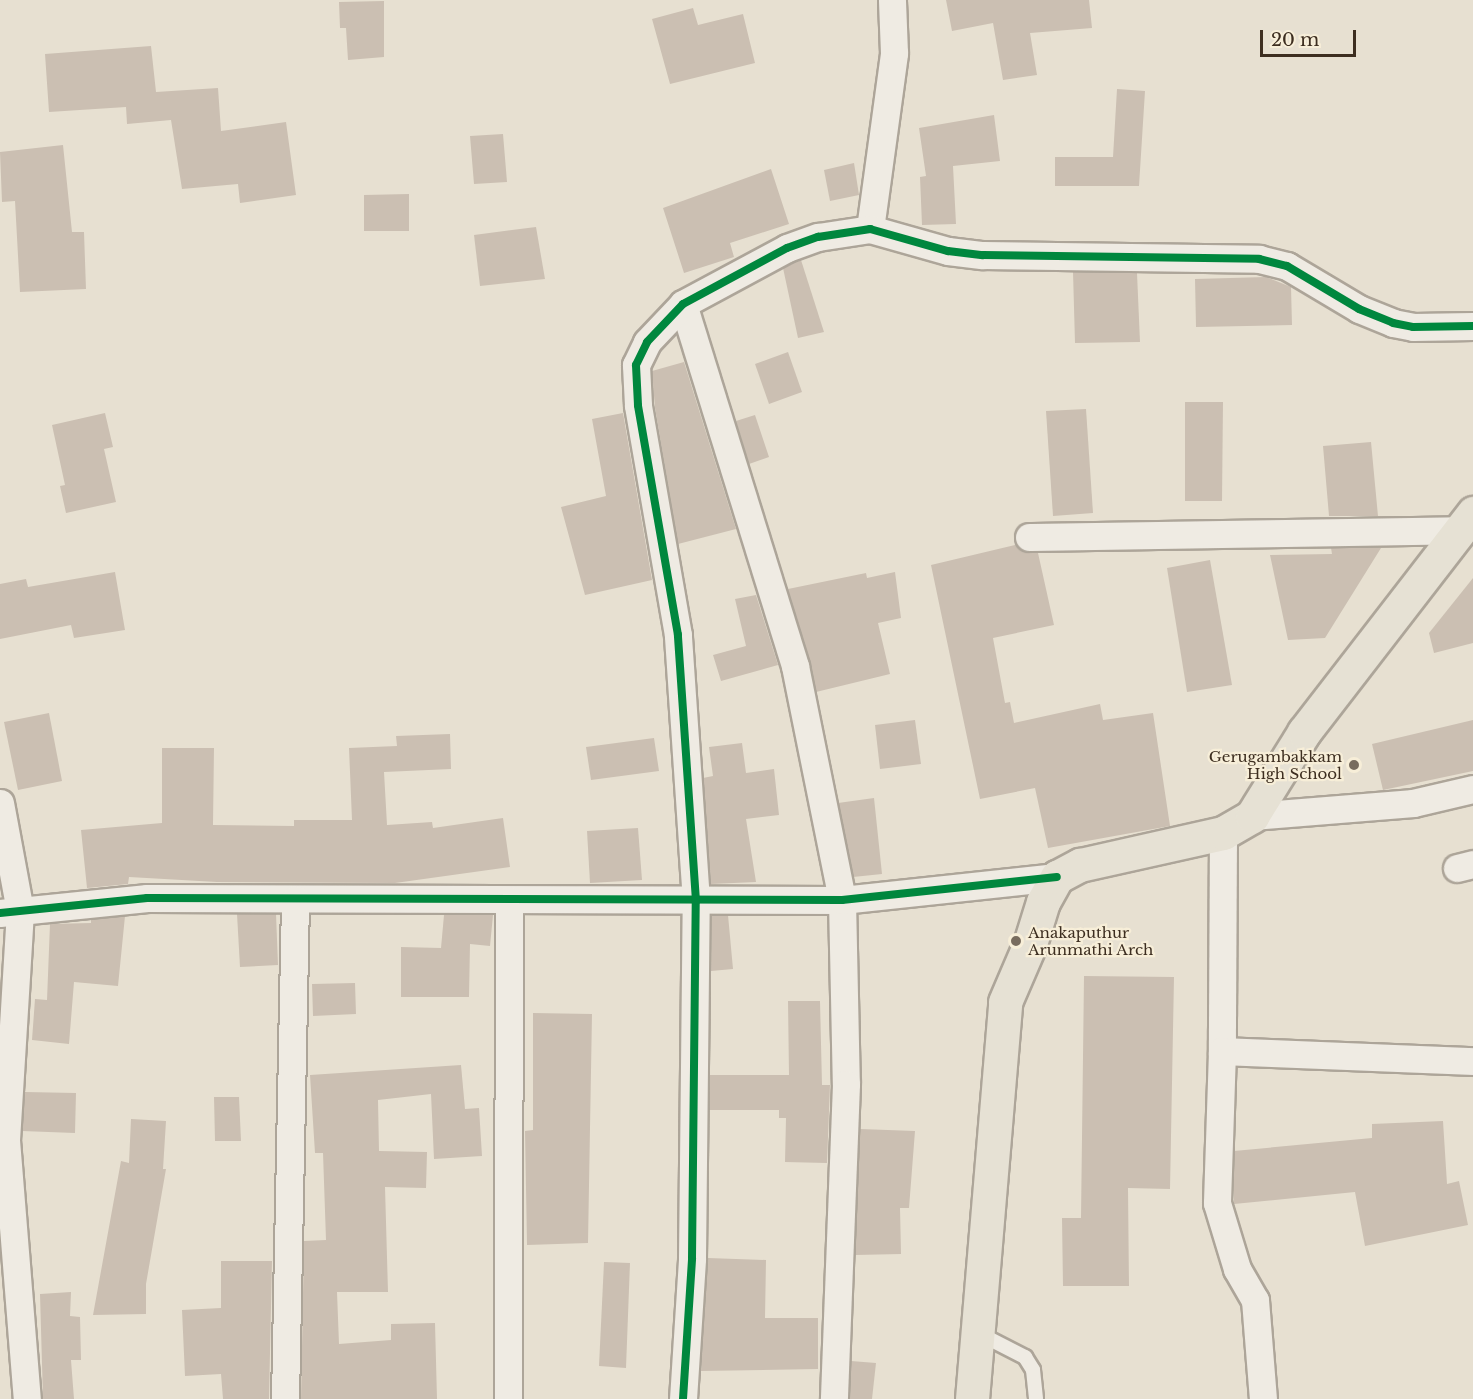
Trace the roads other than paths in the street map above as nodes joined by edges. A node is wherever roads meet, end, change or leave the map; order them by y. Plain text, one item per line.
1 (892, 0) edge
2 (870, 229) junction
3 (683, 304) junction
4 (1473, 326) edge
5 (1468, 521) edge
6 (1029, 537) dead end
7 (1473, 789) edge
8 (0, 803) edge
9 (1252, 816) junction
10 (1223, 833) junction
11 (1057, 877) junction
12 (295, 899) junction
13 (510, 900) junction
14 (842, 900) junction
15 (696, 901) junction
16 (10, 912) edge
17 (1222, 1052) junction
18 (1473, 1061) edge
19 (980, 1334) junction
20 (27, 1399) edge
21 (285, 1399) edge
22 (508, 1399) edge
23 (683, 1399) edge
24 (834, 1399) edge
25 (972, 1399) edge
26 (1036, 1399) edge
27 (1263, 1399) edge

1 - 2 street
2 - 3 street
2 - 4 street
3 - 14 street
3 - 15 street
5 - 6 street
5 - 9 main road
7 - 9 street
8 - 16 street
9 - 10 main road
10 - 11 main road
10 - 17 street
11 - 14 street
11 - 19 main road
12 - 13 street
12 - 16 street
12 - 21 street
13 - 15 street
13 - 22 street
14 - 15 street
14 - 24 street
15 - 23 street
16 - 20 street
17 - 18 street
17 - 27 street
19 - 25 main road
19 - 26 lane

